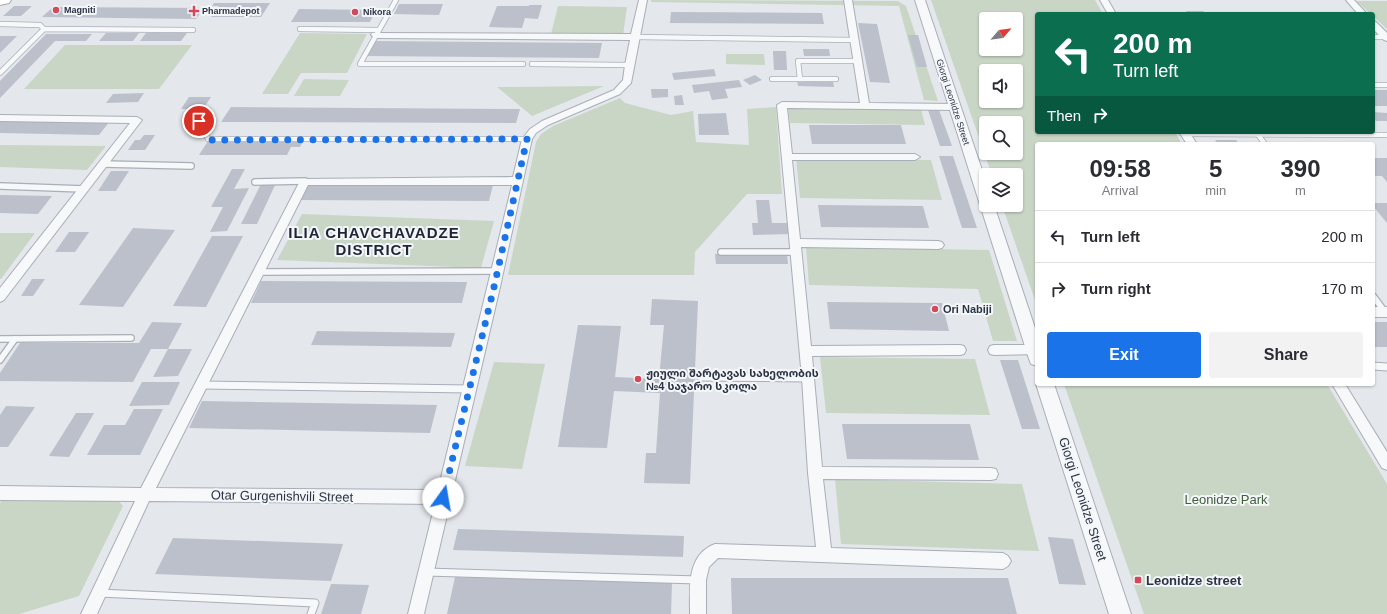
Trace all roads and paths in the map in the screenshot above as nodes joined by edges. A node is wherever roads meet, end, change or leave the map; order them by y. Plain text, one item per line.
1 (4, 0) edge
2 (396, 0) edge
3 (642, 0) edge
4 (848, 0) edge
5 (920, 0) edge
6 (1104, 0) edge
7 (1350, 0) edge
8 (0, 2) edge
9 (1111, 12) edge
10 (1361, 12) edge
11 (1, 25) edge
12 (1375, 26) edge
13 (44, 29) junction
14 (300, 29) dead end
15 (193, 30) dead end
16 (377, 33) junction
17 (635, 37) junction
18 (1375, 38) edge
19 (1387, 38) edge
20 (854, 40) junction
21 (858, 61) junction
22 (523, 64) dead end
23 (532, 64) dead end
24 (629, 65) junction
25 (0, 73) edge
26 (772, 79) dead end
27 (800, 79) junction
28 (836, 79) dead end
29 (1375, 85) edge
30 (1387, 86) edge
31 (865, 106) junction
32 (954, 107) junction
33 (0, 118) edge
34 (199, 121) dead end
35 (1322, 134) edge
36 (1387, 135) edge
37 (527, 139) junction
38 (787, 157) junction
39 (915, 157) dead end
40 (103, 164) junction
41 (191, 166) dead end
42 (304, 181) junction
43 (518, 181) junction
44 (255, 182) dead end
45 (979, 183) edge
46 (0, 186) edge
47 (84, 189) junction
48 (989, 212) edge
49 (938, 245) dead end
50 (796, 247) junction
51 (721, 252) dead end
52 (498, 271) junction
53 (258, 272) junction
54 (2, 292) edge
55 (1375, 300) edge
56 (1382, 312) edge
57 (131, 338) dead end
58 (0, 339) edge
59 (15, 339) junction
60 (960, 350) dead end
61 (994, 350) dead end
62 (805, 351) junction
63 (1035, 351) edge
64 (1035, 354) edge
65 (0, 360) edge
66 (1375, 366) edge
67 (1387, 367) edge
68 (701, 377) dead end
69 (808, 378) junction
70 (201, 385) junction
71 (1046, 386) edge
72 (1339, 386) edge
73 (469, 389) junction
74 (1387, 464) edge
75 (815, 473) junction
76 (991, 474) dead end
77 (0, 493) edge
78 (145, 494) junction
79 (443, 498) junction
80 (824, 555) junction
81 (1003, 561) dead end
82 (426, 572) junction
83 (698, 580) junction
84 (99, 593) junction
85 (89, 614) edge
86 (311, 614) edge
87 (416, 614) edge
88 (698, 614) edge
89 (1120, 614) edge

1 - 8 main road
2 - 16 lane
3 - 17 street
4 - 20 street
5 - 32 street, Giorgi Leonidze Street
6 - 9 street
7 - 10 street
11 - 13 lane
12 - 19 street
13 - 15 lane
13 - 25 lane
14 - 16 lane
16 - 17 street
16 - 22 lane
17 - 20 lane
17 - 24 street
18 - 19 lane
20 - 21 street
21 - 27 lane
21 - 31 street
23 - 24 lane
24 - 37 street
26 - 27 lane
27 - 28 lane
29 - 30 lane
31 - 32 street
31 - 38 street
32 - 45 street, Giorgi Leonidze Street
33 - 40 street
34 - 37 lane
35 - 36 lane
37 - 43 street
38 - 39 street
38 - 50 street
40 - 41 lane
40 - 47 street
42 - 43 street
42 - 44 lane
42 - 53 street
43 - 52 street
46 - 47 lane
47 - 54 street
48 - 63 street, Giorgi Leonidze Street
49 - 50 street
50 - 51 lane
50 - 62 street
52 - 53 lane
52 - 73 street
53 - 70 street
55 - 56 lane
57 - 59 lane
58 - 59 lane
59 - 65 lane
60 - 62 street
61 - 64 street
62 - 69 street
66 - 67 lane
68 - 69 lane
69 - 75 street
70 - 73 lane
70 - 78 street
71 - 89 street, Giorgi Leonidze Street
72 - 74 street
73 - 79 street
75 - 76 street
75 - 80 street
77 - 78 street, Otar Gurgenishvili Street
78 - 79 street, Otar Gurgenishvili Street
78 - 84 street
79 - 82 street
80 - 81 street
80 - 83 street
82 - 83 lane
82 - 87 street
83 - 88 street
84 - 85 street
84 - 86 lane

